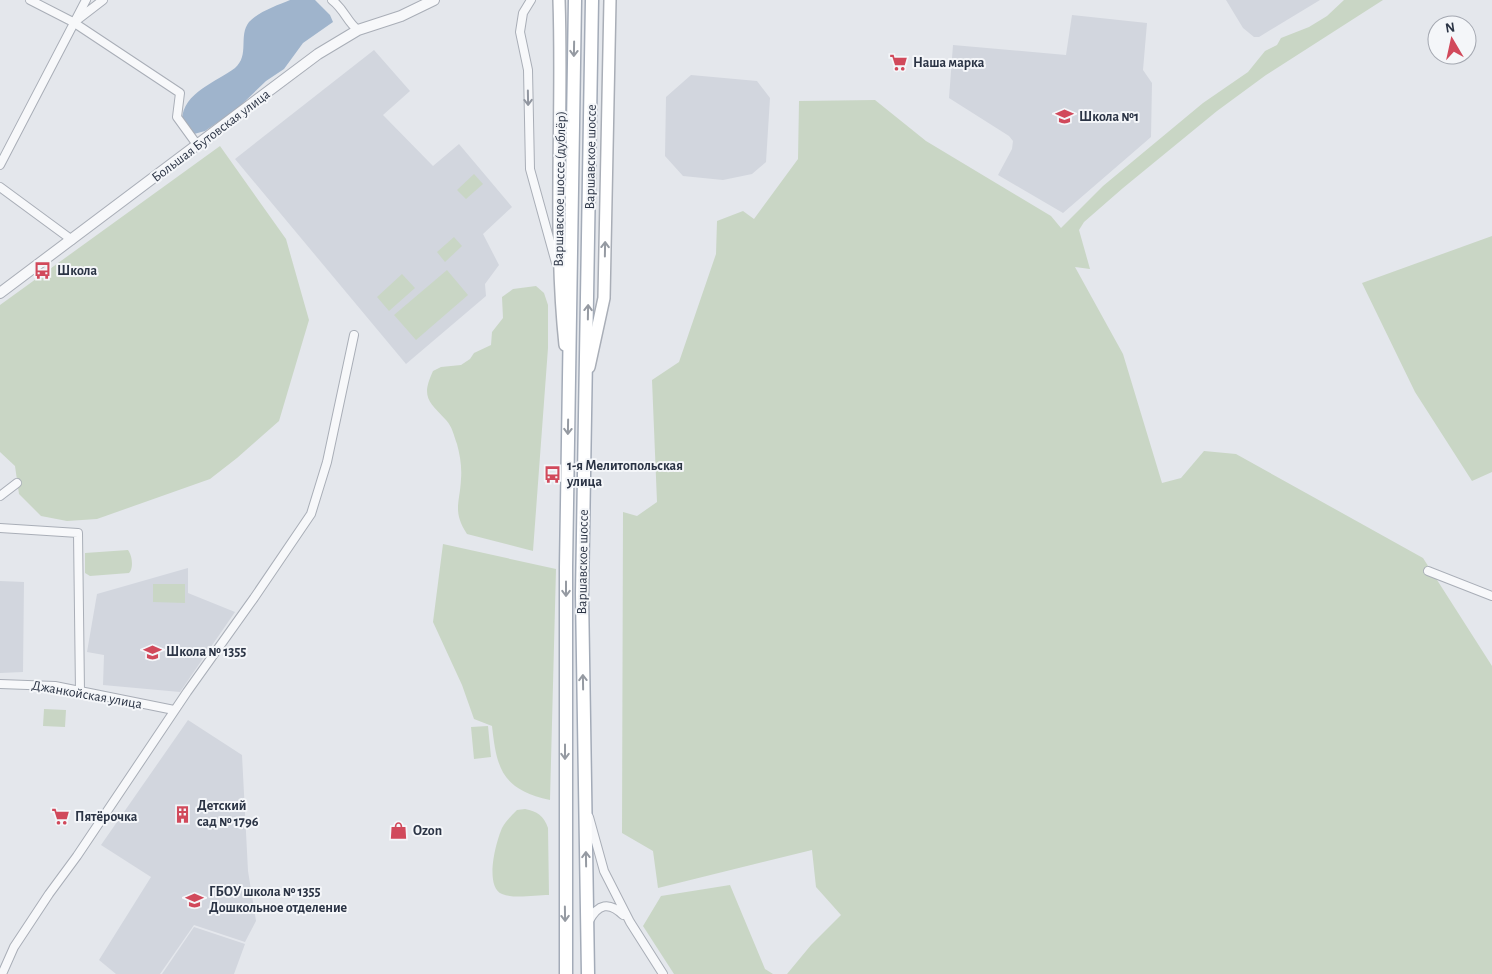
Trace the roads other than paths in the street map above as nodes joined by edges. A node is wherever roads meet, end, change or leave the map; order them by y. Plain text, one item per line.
1 (30, 0) edge
2 (86, 0) edge
3 (103, 0) edge
4 (332, 0) edge
5 (434, 0) edge
6 (531, 0) edge
7 (559, 0) edge
8 (575, 0) edge
9 (592, 0) edge
10 (610, 0) edge
11 (73, 22) junction
12 (358, 30) junction
13 (198, 146) junction
14 (0, 165) edge
15 (0, 187) edge
16 (72, 240) junction
17 (560, 278) junction
18 (0, 293) edge
19 (354, 335) dead end
20 (569, 378) junction
21 (587, 378) junction
22 (17, 484) dead end
23 (0, 496) edge
24 (0, 528) edge
25 (1428, 571) dead end
26 (1492, 596) edge
27 (0, 684) edge
28 (80, 692) junction
29 (174, 710) junction
30 (585, 800) junction
31 (630, 922) junction
32 (587, 926) junction
33 (2, 974) edge
34 (566, 974) edge
35 (588, 974) edge
36 (663, 974) edge

1 - 11 street
2 - 11 street
3 - 11 street
4 - 12 street
5 - 12 street, Большая Бутовская улица
6 -> 17 street
7 - 17 main road, Варшавское шоссе (дублёр)
8 -> 20 main road, Варшавское шоссе
21 -> 9 main road, Варшавское шоссе
21 -> 10 main road
11 - 13 street
11 - 14 street
12 - 13 street, Большая Бутовская улица
13 - 16 street, Большая Бутовская улица
15 - 16 street
16 - 18 street, Большая Бутовская улица
17 - 20 main road, Варшавское шоссе (дублёр)
19 - 29 street
20 -> 34 main road, Варшавское шоссе
30 -> 21 main road, Варшавское шоссе
22 - 23 street
24 - 28 street
25 - 26 street
27 - 28 street, Джанкойская улица
28 - 29 street, Джанкойская улица
29 - 33 street
30 - 31 street
32 -> 30 main road, Варшавское шоссе
31 - 32 street
31 - 36 street
32 - 35 main road, Варшавское шоссе

